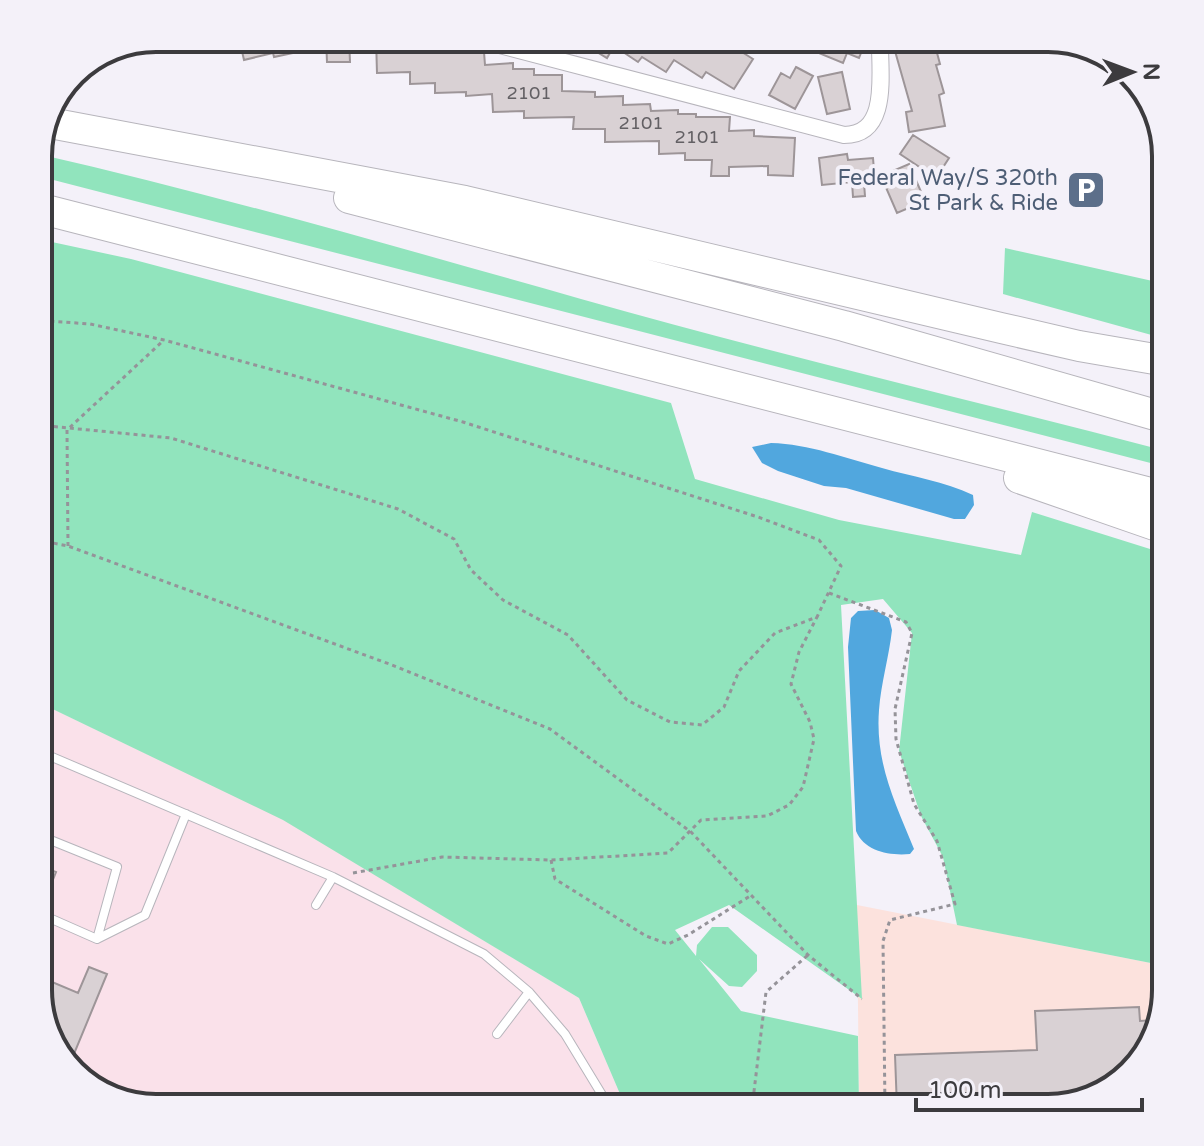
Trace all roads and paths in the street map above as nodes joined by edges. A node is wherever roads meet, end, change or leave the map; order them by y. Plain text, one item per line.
1 (527, 52) edge
2 (879, 52) edge
3 (58, 125) edge
4 (91, 132) junction
5 (52, 212) edge
6 (52, 321) edge
7 (164, 340) junction
8 (1152, 358) edge
9 (832, 413) junction
10 (1152, 414) edge
11 (52, 427) edge
12 (67, 430) junction
13 (1152, 493) edge
14 (1152, 524) edge
15 (52, 543) edge
16 (68, 546) junction
17 (829, 593) junction
18 (817, 617) junction
19 (52, 757) edge
20 (186, 814) junction
21 (691, 832) junction
22 (52, 841) edge
23 (551, 860) junction
24 (333, 877) junction
25 (751, 896) junction
26 (316, 905) dead end
27 (52, 919) edge
28 (97, 939) junction
29 (808, 955) junction
30 (529, 992) junction
31 (862, 999) dead end
32 (497, 1034) dead end
33 (601, 1094) edge
34 (754, 1094) edge
35 (885, 1094) edge

1 - 2 street
3 - 4 highway
4 - 8 highway
4 - 10 highway
5 - 9 highway
6 - 7 path
7 - 12 path
7 - 17 path
9 - 13 highway
9 - 14 highway
11 - 12 path
12 - 16 path
12 - 18 path
15 - 16 path
16 - 21 path
17 - 18 path
17 - 35 path
18 - 21 path
19 - 20 lane
20 - 24 lane
20 - 28 lane
21 - 23 path
21 - 25 path
22 - 28 lane
23 - 24 path
23 - 25 path
24 - 26 lane
24 - 30 lane
25 - 29 path
27 - 28 lane
29 - 31 path
29 - 34 path
30 - 32 lane
30 - 33 lane

